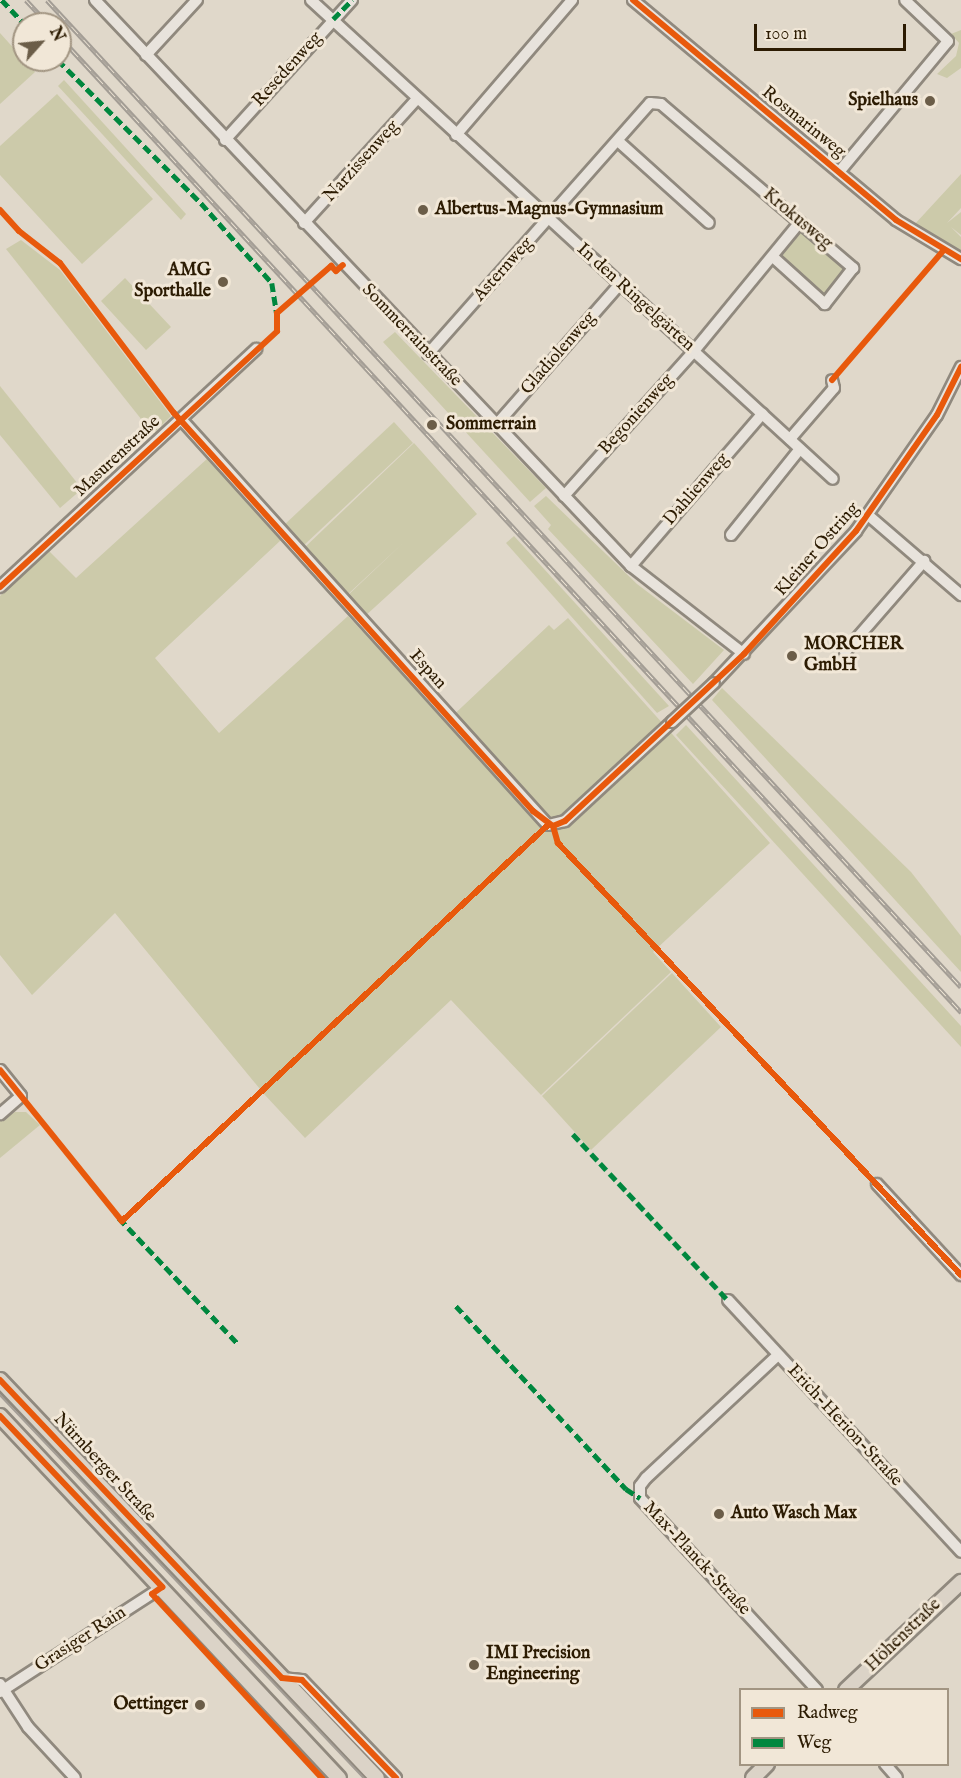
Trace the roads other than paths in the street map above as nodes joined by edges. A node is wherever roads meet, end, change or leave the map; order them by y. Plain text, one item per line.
1 (95, 0) edge
2 (196, 0) edge
3 (311, 0) edge
4 (352, 0) edge
5 (572, 0) edge
6 (633, 0) edge
7 (905, 0) edge
8 (333, 19) junction
9 (146, 55) junction
10 (417, 99) junction
11 (651, 103) joint
12 (456, 135) junction
13 (225, 140) junction
14 (618, 141) junction
15 (838, 172) junction
16 (549, 221) junction
17 (800, 222) junction
18 (304, 223) junction
19 (709, 223) dead end
20 (773, 257) junction
21 (961, 259) edge
22 (620, 284) junction
23 (256, 350) dead end
24 (694, 351) junction
25 (428, 354) junction
26 (961, 367) edge
27 (832, 380) dead end
28 (762, 414) junction
29 (181, 419) junction
30 (497, 424) junction
31 (790, 439) junction
32 (800, 449) junction
33 (833, 478) dead end
34 (564, 496) junction
35 (868, 515) junction
36 (731, 535) dead end
37 (924, 561) junction
38 (631, 566) junction
39 (0, 587) edge
40 (961, 595) edge
41 (845, 652) dead end
42 (744, 654) junction
43 (669, 725) joint
44 (0, 1070) edge
45 (0, 1114) edge
46 (877, 1185) dead end
47 (961, 1275) edge
48 (728, 1300) dead end
49 (778, 1355) junction
50 (0, 1380) edge
51 (0, 1416) edge
52 (961, 1552) edge
53 (961, 1582) edge
54 (162, 1587) junction
55 (282, 1678) junction
56 (816, 1688) edge
57 (847, 1688) edge
58 (1, 1689) edge
59 (765, 1766) edge
60 (887, 1766) edge
61 (75, 1778) edge
62 (339, 1778) edge
63 (377, 1778) edge
64 (396, 1778) edge
65 (753, 1778) edge
66 (897, 1778) edge

1 - 9 street, Sommerrainstraße
2 - 9 street
3 - 8 street, In den Ringelgärten
4 - 8 street, Resedenweg
5 - 12 street
6 - 15 street, Rosmarinweg
7 - 15 street
8 - 10 street, In den Ringelgärten
8 - 13 street, Resedenweg
9 - 13 street, Sommerrainstraße
10 - 12 street, In den Ringelgärten
10 - 18 street, Narzissenweg
11 - 14 street, Asternweg
11 - 17 street, Krokusweg
12 - 16 street, In den Ringelgärten
13 - 18 street, Sommerrainstraße
14 - 16 street, Asternweg
14 - 19 street
15 - 21 street, Rosmarinweg
16 - 22 street, In den Ringelgärten
16 - 25 street, Asternweg
17 - 20 street, Begonienweg
17 - 20 street, Krokusweg
18 - 25 street, Sommerrainstraße
20 - 24 street, Begonienweg
22 - 24 street, In den Ringelgärten
22 - 30 street, Gladiolenweg
23 - 29 street, Masurenstraße
24 - 28 street, In den Ringelgärten
24 - 34 street, Begonienweg
25 - 30 street, Sommerrainstraße
26 - 35 street, Kleiner Ostring
27 - 31 street
28 - 31 street, In den Ringelgärten
28 - 38 street, Dahlienweg
29 - 39 street, Masurenstraße
29 - 43 street, Espan
30 - 34 street, Sommerrainstraße
31 - 32 street, In den Ringelgärten
32 - 33 street, In den Ringelgärten
32 - 36 street
34 - 38 street, Sommerrainstraße
35 - 37 street
35 - 42 street, Kleiner Ostring
37 - 40 street
37 - 41 street
38 - 42 street, Sommerrainstraße
42 - 43 street, Kleiner Ostring, bridge
44 - 45 street
46 - 47 street
48 - 49 street, Erich-Herion-Straße
49 - 52 street, Erich-Herion-Straße
49 - 56 street, Max-Planck-Straße
50 - 55 main road, Nürnberger Straße
51 - 54 main road
53 - 57 main road, Höhenstraße
54 - 58 street, Grasiger Rain
54 - 62 main road
55 - 63 main road, Nürnberger Straße
55 - 64 street
58 - 61 street
59 - 65 main road
60 - 66 street

